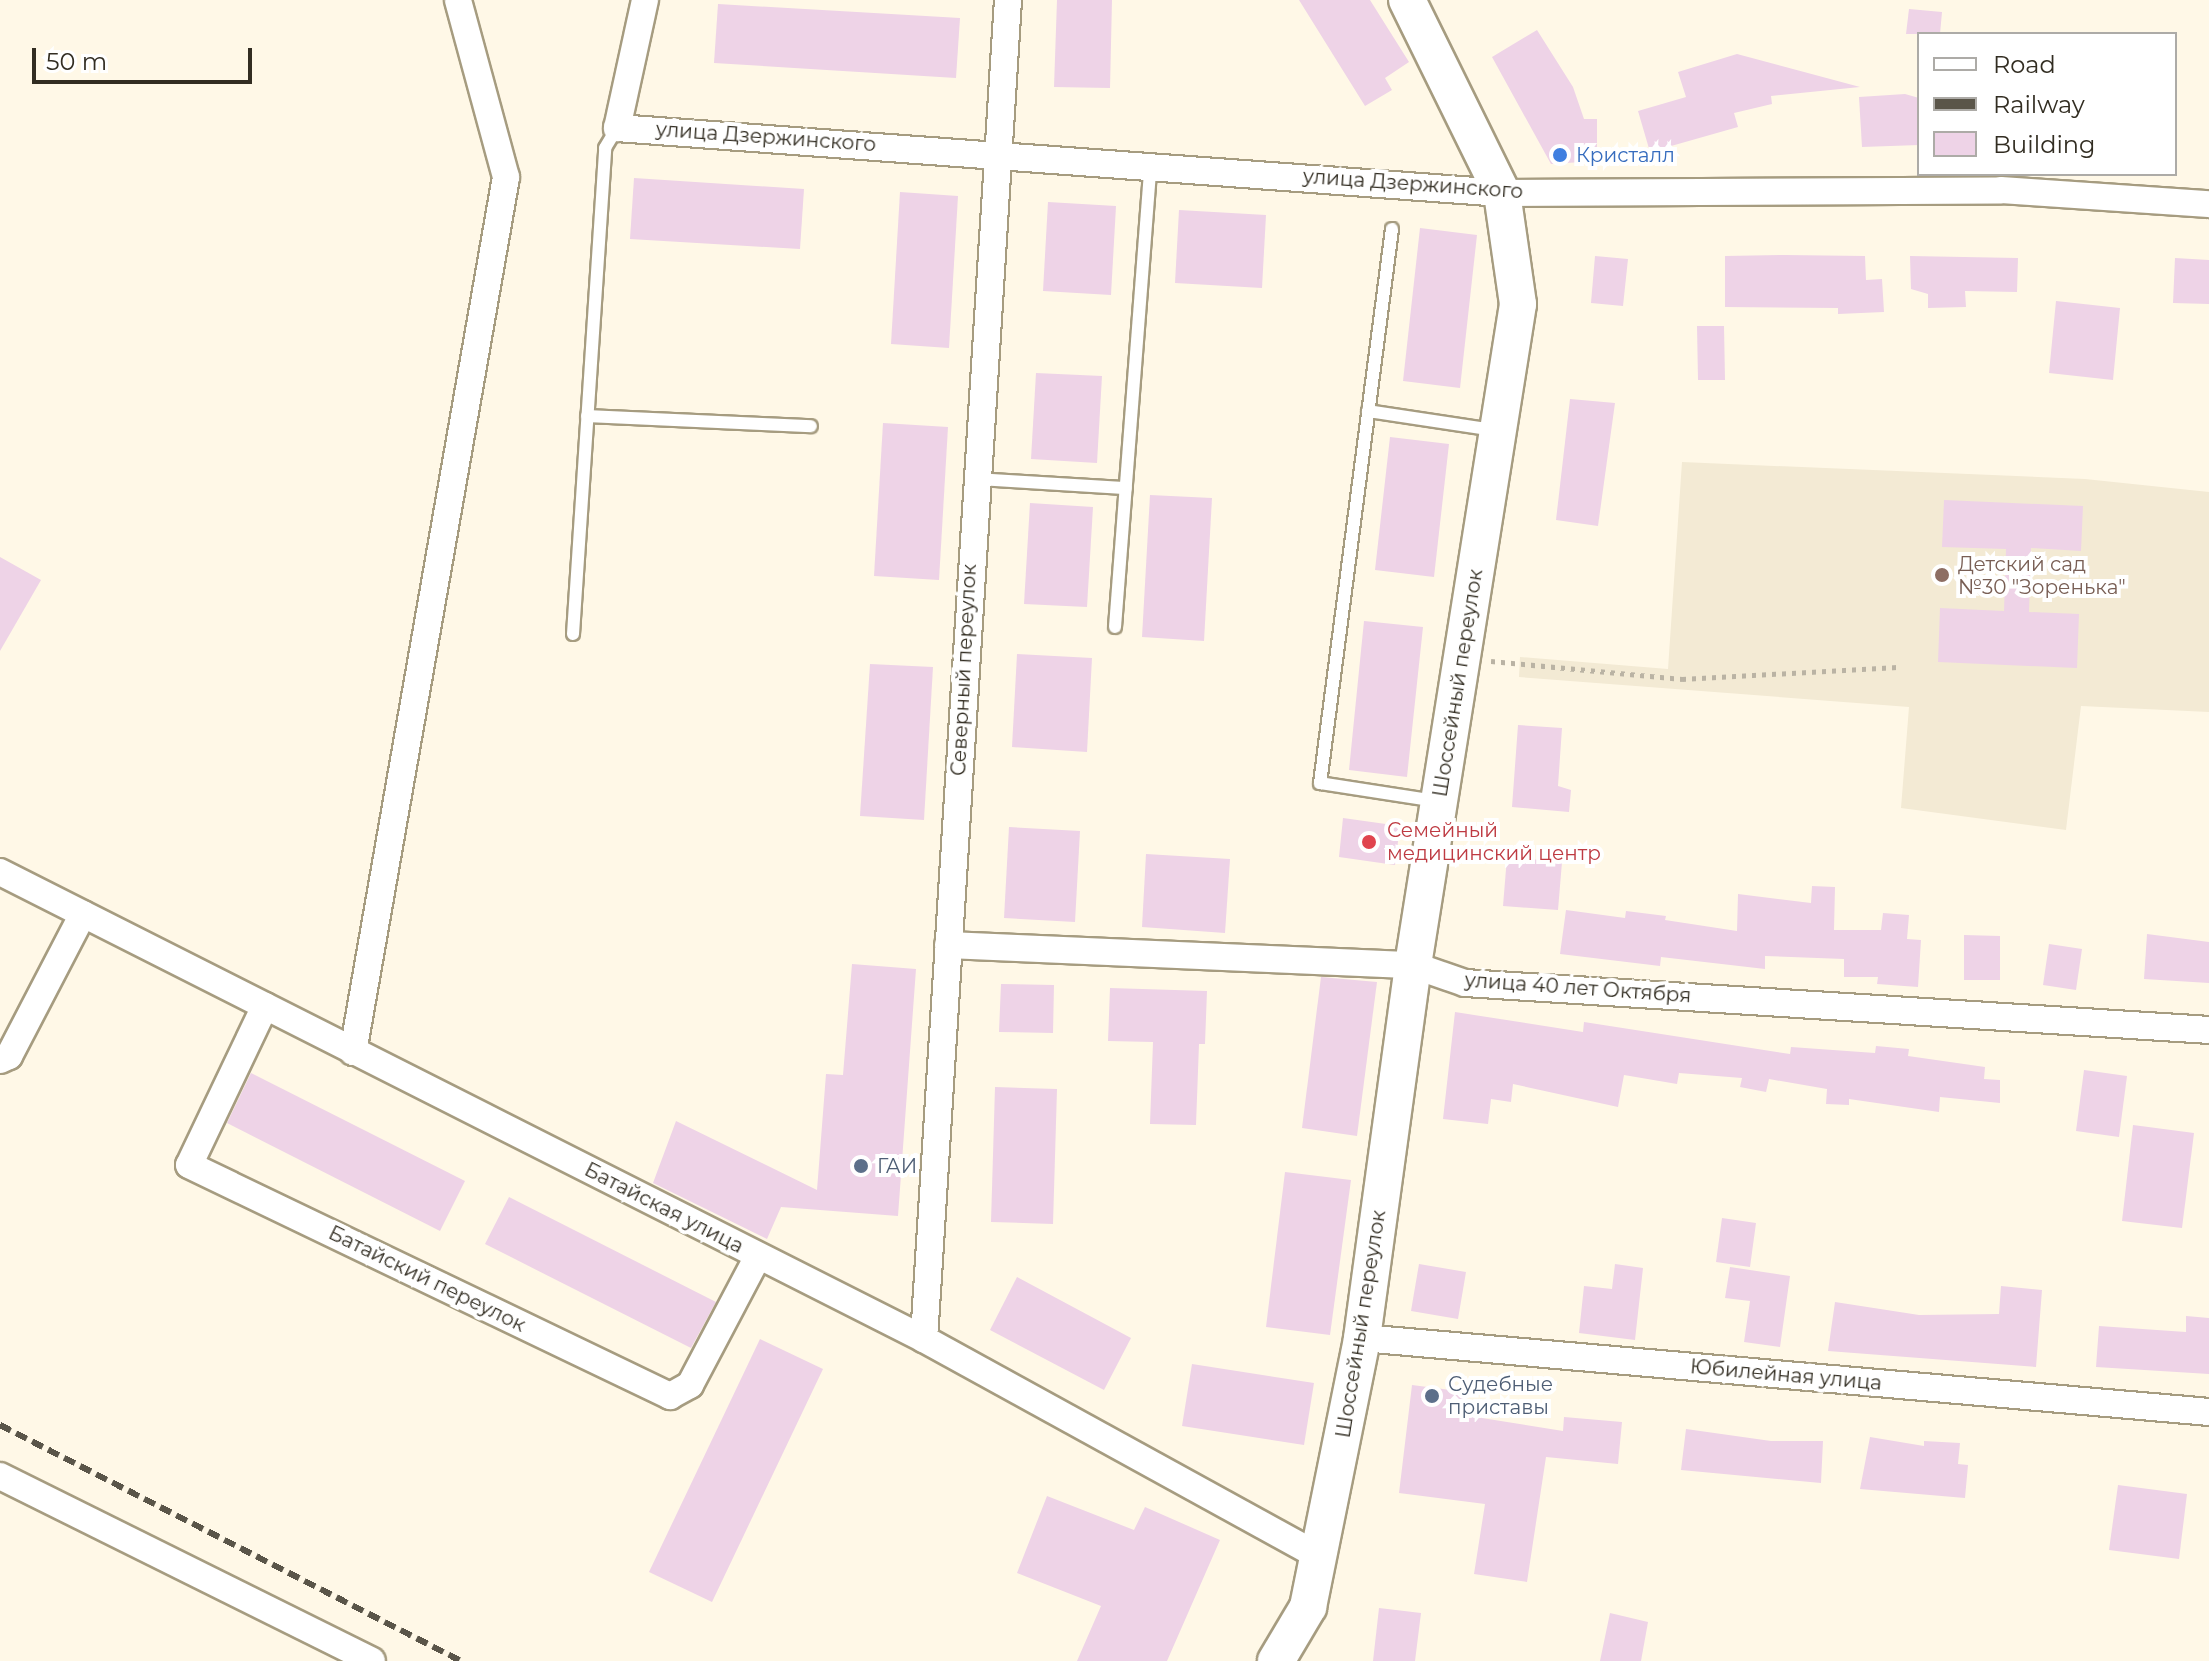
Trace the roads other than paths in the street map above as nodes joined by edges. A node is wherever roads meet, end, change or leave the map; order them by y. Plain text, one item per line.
1 (458, 0) edge
2 (645, 0) edge
3 (1008, 0) edge
4 (1407, 0) edge
5 (617, 128) junction
6 (995, 152) junction
7 (1151, 164) junction
8 (1502, 193) junction
9 (2209, 204) edge
10 (1392, 229) dead end
11 (1368, 411) junction
12 (587, 416) junction
13 (811, 426) dead end
14 (1498, 431) junction
15 (976, 479) junction
16 (1126, 488) junction
17 (1115, 627) dead end
18 (573, 634) dead end
19 (1439, 802) junction
20 (0, 872) edge
21 (83, 914) junction
22 (948, 945) junction
23 (1413, 965) junction
24 (265, 1006) junction
25 (2209, 1030) edge
26 (353, 1052) junction
27 (0, 1060) edge
28 (758, 1256) junction
29 (1362, 1338) junction
30 (924, 1339) junction
31 (2209, 1412) edge
32 (0, 1476) edge
33 (1321, 1557) junction
34 (1308, 1607) junction
35 (372, 1661) edge
36 (1276, 1661) edge
37 (1299, 1661) edge

1 - 26 street
2 - 5 street
3 - 6 street, Северный переулок
4 - 8 main road, Шоссейный переулок
5 - 6 street, улица Дзержинского
5 - 12 lane
6 - 7 street, улица Дзержинского
6 - 15 street, Северный переулок
7 - 8 street, улица Дзержинского
7 - 16 lane
8 - 9 street, улица Дзержинского
8 - 14 main road, Шоссейный переулок
10 - 11 lane
11 - 14 lane
11 - 19 lane
12 - 13 lane
12 - 18 lane
14 - 19 main road, Шоссейный переулок
15 - 16 lane
15 - 22 street, Северный переулок
16 - 17 lane
19 - 23 main road, Шоссейный переулок
20 - 21 street, Батайская улица
21 - 24 street, Батайская улица
21 - 27 street
22 - 23 street, улица 40 лет Октября
22 - 30 street, Северный переулок
23 - 25 street, улица 40 лет Октября
23 - 29 main road, Шоссейный переулок
24 - 26 street, Батайская улица
24 - 28 street, Батайский переулок
26 - 28 street, Батайская улица
28 - 30 street, Батайская улица
29 - 31 street, Юбилейная улица
29 - 33 main road, Шоссейный переулок
30 - 33 street, Батайская улица
32 - 35 street
33 - 34 main road, Шоссейный переулок
34 - 36 main road, Шоссейный переулок
34 - 37 main road

